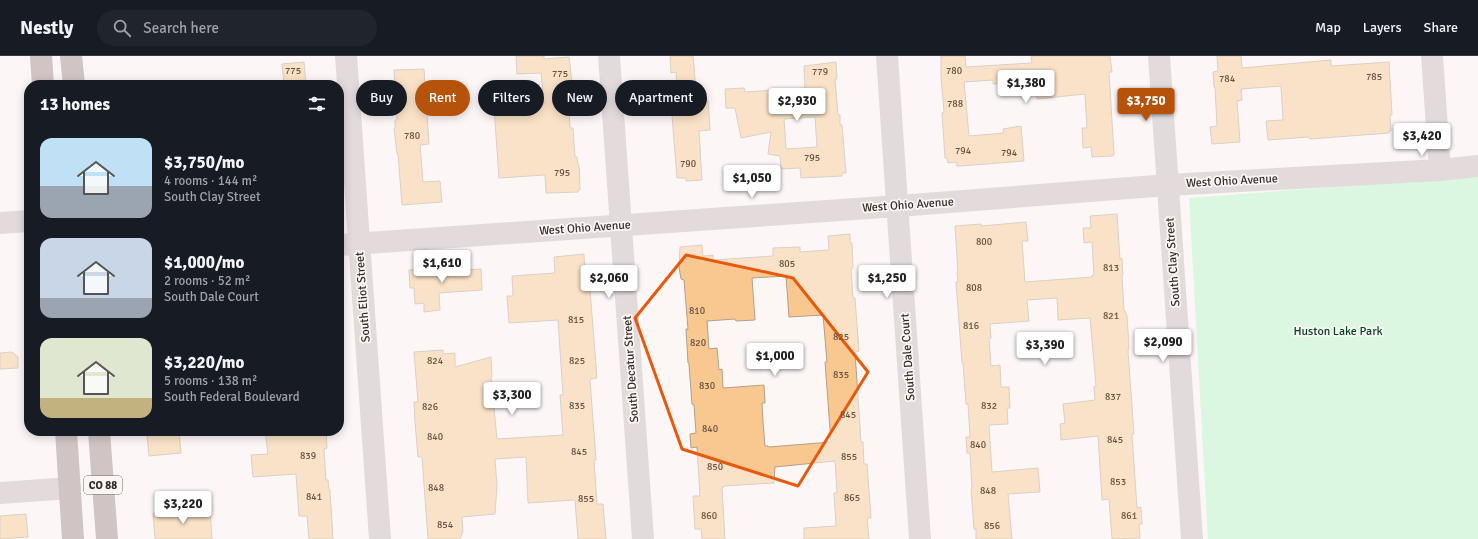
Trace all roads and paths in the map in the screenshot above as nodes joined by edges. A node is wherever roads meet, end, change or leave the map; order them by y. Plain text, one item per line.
1 (41, 56) edge
2 (72, 56) edge
3 (346, 56) edge
4 (609, 56) edge
5 (887, 56) edge
6 (1159, 56) edge
7 (1432, 56) edge
8 (43, 80) edge
9 (74, 80) edge
10 (1478, 166) edge
11 (1440, 170) junction
12 (1168, 185) junction
13 (898, 206) junction
14 (24, 221) edge
15 (0, 223) edge
16 (621, 225) junction
17 (349, 244) edge
18 (66, 436) edge
19 (99, 436) edge
20 (70, 488) junction
21 (0, 493) edge
22 (73, 539) edge
23 (107, 539) edge
24 (380, 539) edge
25 (643, 539) edge
26 (920, 539) edge
27 (1192, 539) edge

1 - 8 main road
2 - 9 main road
3 - 17 street, South Eliot Street
4 - 16 street, South Decatur Street
5 - 13 street, South Dale Court
6 - 12 street, South Clay Street
7 - 11 street
10 - 11 street, West Ohio Avenue
11 - 12 street, West Ohio Avenue
12 - 13 street, West Ohio Avenue
12 - 27 street, South Clay Street
13 - 16 street, West Ohio Avenue
13 - 26 street, South Dale Court
14 - 15 street
16 - 17 street, West Ohio Avenue
16 - 25 street, South Decatur Street
17 - 24 street, South Eliot Street
18 - 20 main road, CO 88
19 - 23 main road, CO 88
20 - 21 street
20 - 22 main road, CO 88

